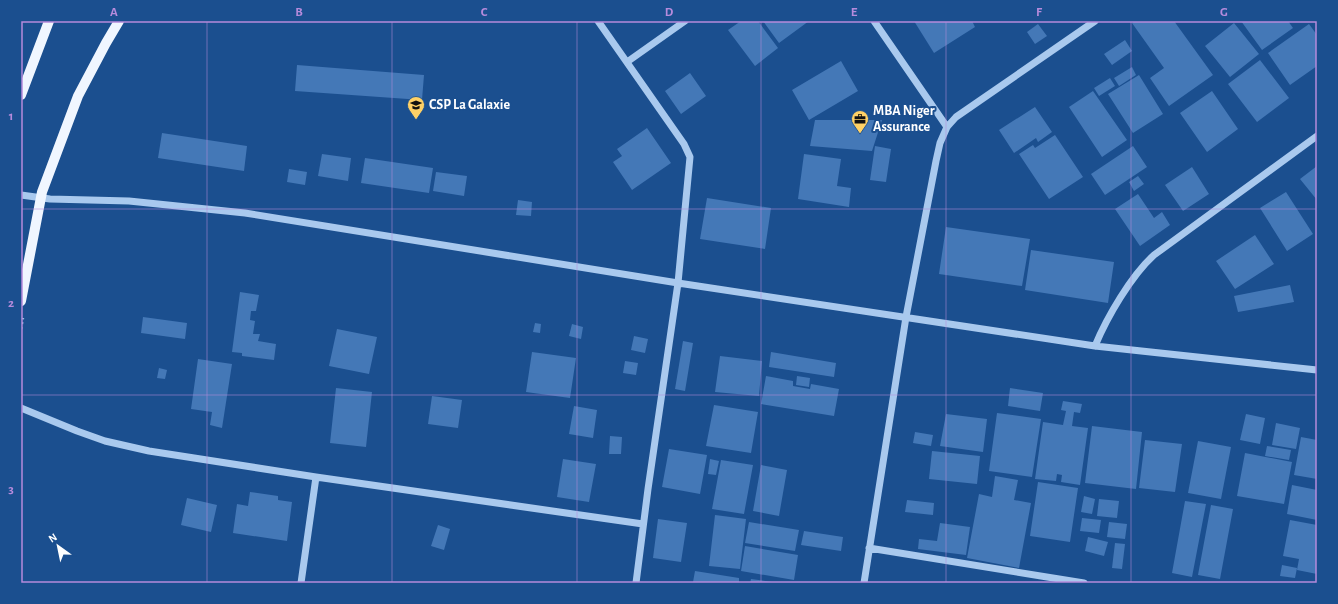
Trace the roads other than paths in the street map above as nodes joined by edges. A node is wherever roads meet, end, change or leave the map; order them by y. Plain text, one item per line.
1 (49, 21) edge
2 (119, 21) edge
3 (598, 21) edge
4 (685, 21) edge
5 (874, 21) edge
6 (1095, 21) edge
7 (627, 62) junction
8 (21, 95) edge
9 (947, 126) junction
10 (1317, 136) edge
11 (21, 194) edge
12 (40, 197) junction
13 (678, 283) junction
14 (21, 301) edge
15 (906, 317) junction
16 (1095, 346) junction
17 (1317, 370) edge
18 (21, 408) edge
19 (316, 477) junction
20 (643, 524) junction
21 (869, 548) junction
22 (301, 583) edge
23 (636, 583) edge
24 (864, 583) edge
25 (1084, 583) edge

1 - 8 main road
2 - 12 main road
3 - 7 street
4 - 7 street
5 - 9 street
6 - 9 street
7 - 13 street
9 - 15 street
10 - 16 street
11 - 12 street
12 - 13 street
12 - 14 main road
13 - 15 street
13 - 20 street
15 - 16 street
15 - 21 street
16 - 17 street
18 - 19 street
19 - 20 street
19 - 22 street
20 - 23 street
21 - 24 street
21 - 25 street

